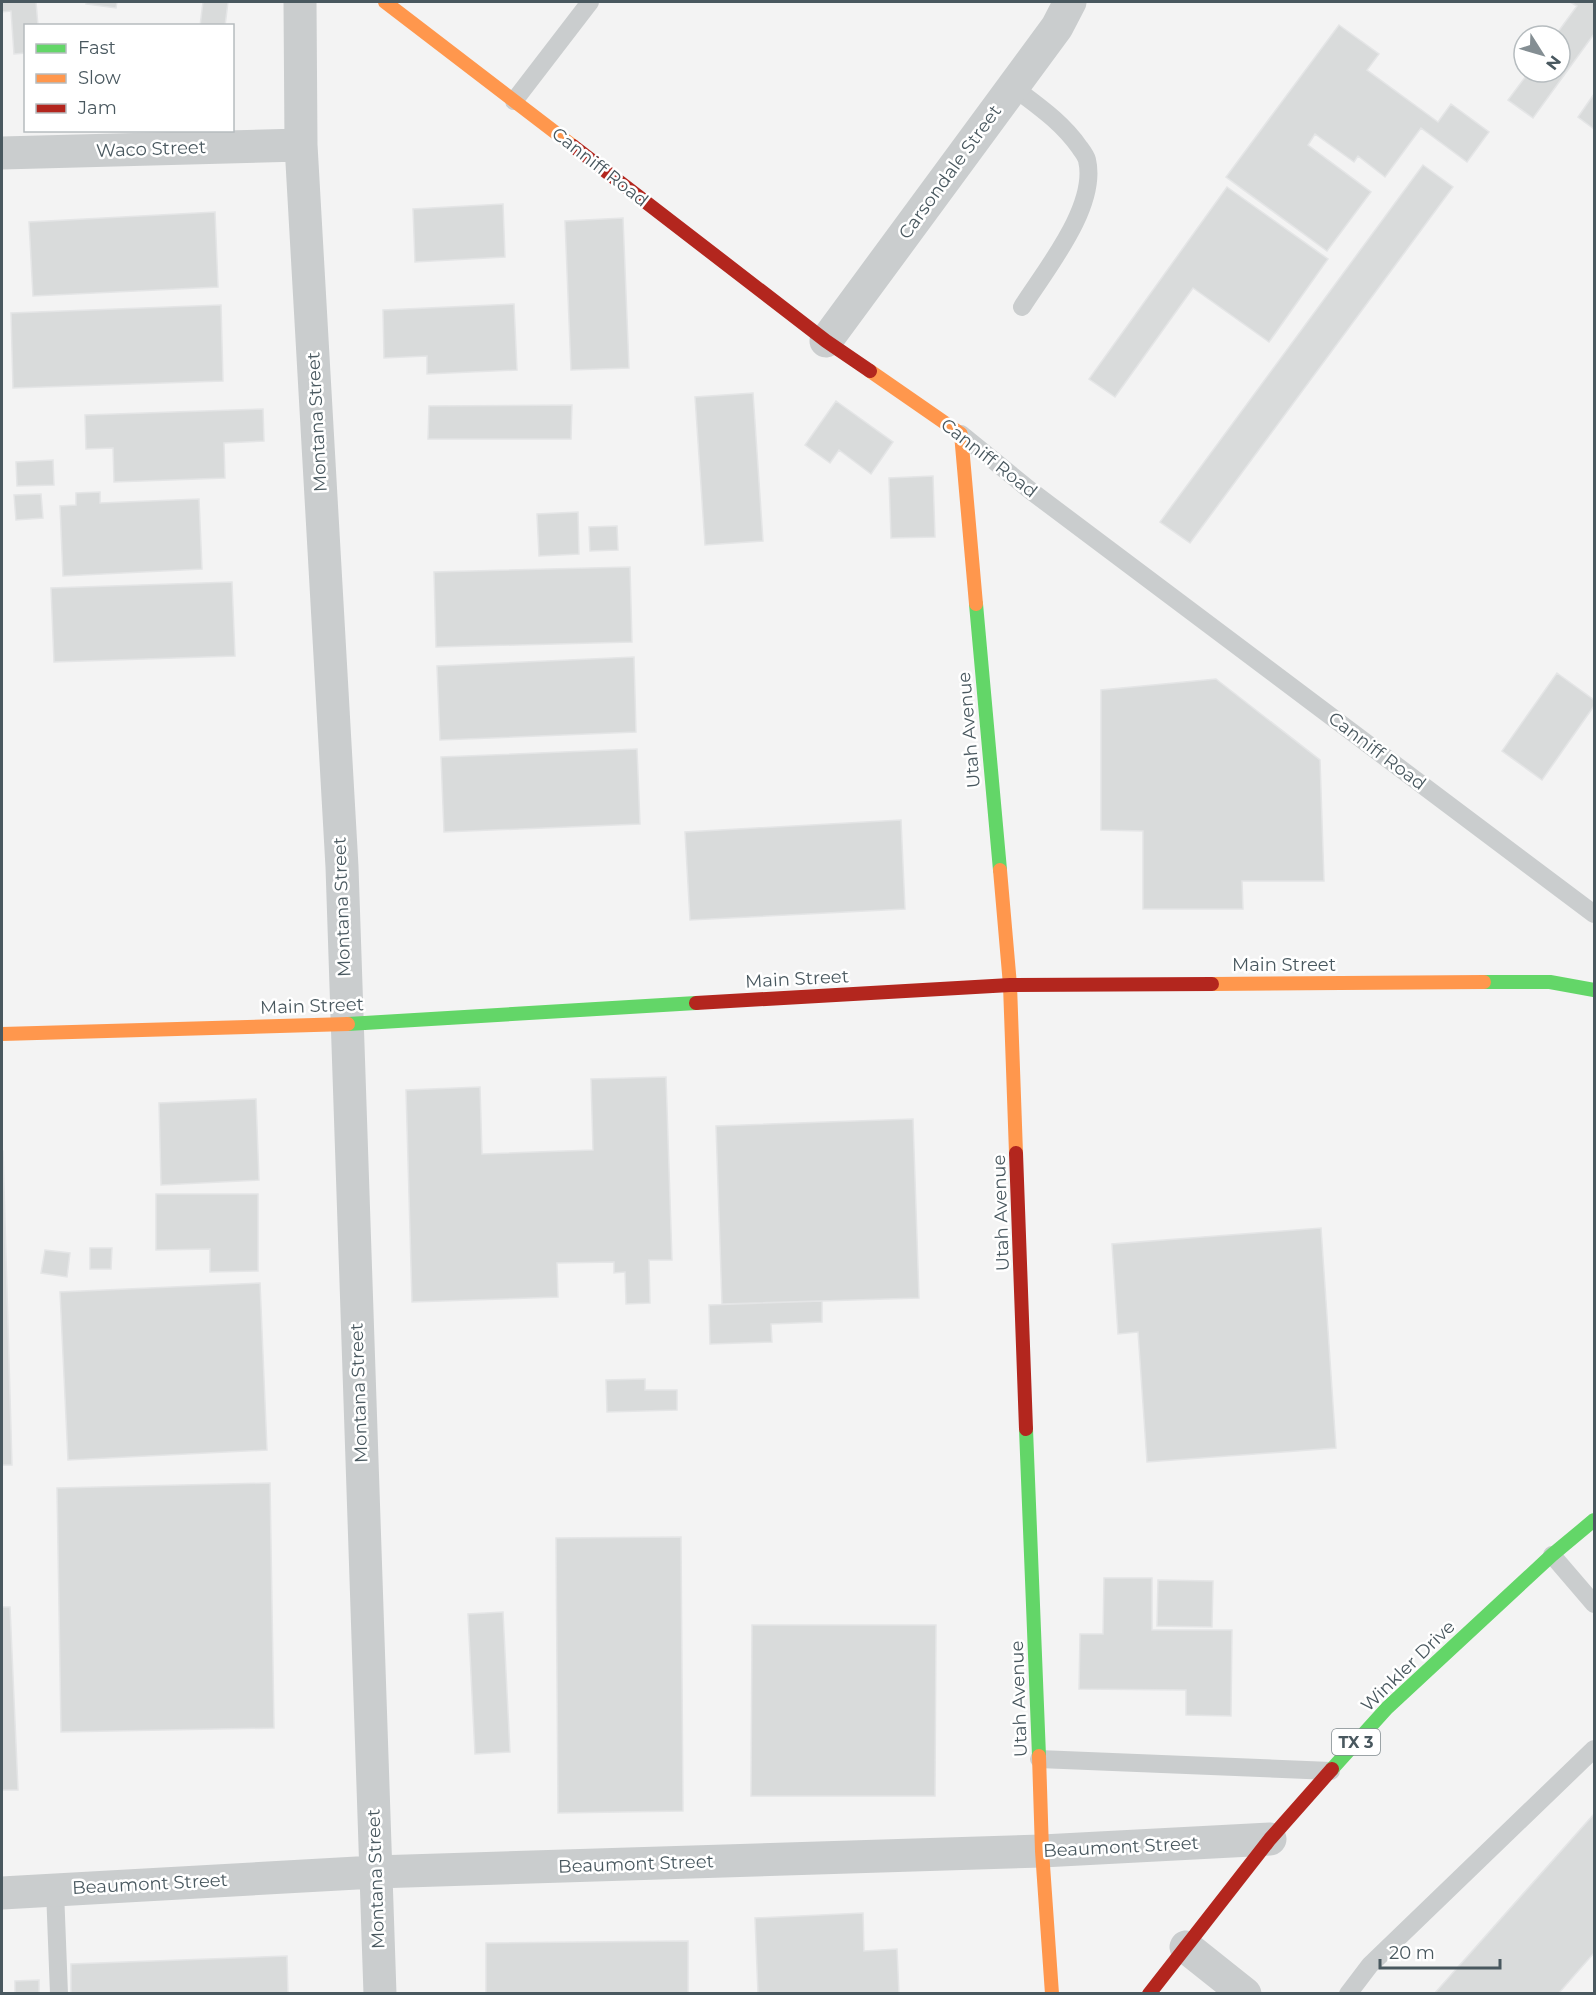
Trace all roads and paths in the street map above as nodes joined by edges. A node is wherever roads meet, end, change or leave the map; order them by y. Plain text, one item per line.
1 (300, 2) edge
2 (385, 2) edge
3 (590, 2) edge
4 (1070, 2) edge
5 (1013, 87) junction
6 (514, 101) junction
7 (301, 145) junction
8 (2, 153) edge
9 (1022, 307) dead end
10 (826, 341) junction
11 (961, 434) junction
12 (1594, 914) edge
13 (1010, 985) junction
14 (1594, 990) edge
15 (346, 1024) junction
16 (2, 1034) edge
17 (1594, 1520) edge
18 (1552, 1555) junction
19 (1594, 1604) edge
20 (1594, 1749) edge
21 (1039, 1759) junction
22 (1331, 1771) junction
23 (1270, 1839) junction
24 (1042, 1851) junction
25 (375, 1872) junction
26 (55, 1890) junction
27 (2, 1893) edge
28 (1185, 1947) junction
29 (58, 1994) edge
30 (380, 1994) edge
31 (1052, 1994) edge
32 (1149, 1994) edge
33 (1245, 1994) edge
34 (1348, 1994) edge

1 - 7 street, Montana Street
2 - 6 street, Canniff Road
3 - 6 lane
4 - 5 street, Carsondale Street
5 - 9 lane
5 - 10 street, Carsondale Street
6 - 10 street, Canniff Road
7 - 8 street, Waco Street
7 - 15 street, Montana Street
10 - 11 street, Canniff Road
11 - 12 lane, Canniff Road
11 - 13 street, Utah Avenue
13 - 14 street, Main Street
13 - 15 street, Main Street
13 - 21 street, Utah Avenue
15 - 16 street, Main Street
15 - 25 street, Montana Street
17 - 18 street, Winkler Drive / TX 3
18 - 19 lane
18 - 22 street, Winkler Drive / TX 3
20 - 34 lane
21 - 22 lane
21 - 24 street, Utah Avenue
22 - 23 street, Winkler Drive / TX 3
23 - 24 street, Beaumont Street
23 - 28 street, Winkler Drive / TX 3
24 - 25 street, Beaumont Street
24 - 31 street, Utah Avenue
25 - 26 street, Beaumont Street
25 - 30 street, Montana Street
26 - 27 street, Beaumont Street
26 - 29 lane
28 - 32 street, Winkler Drive / TX 3
28 - 33 street

